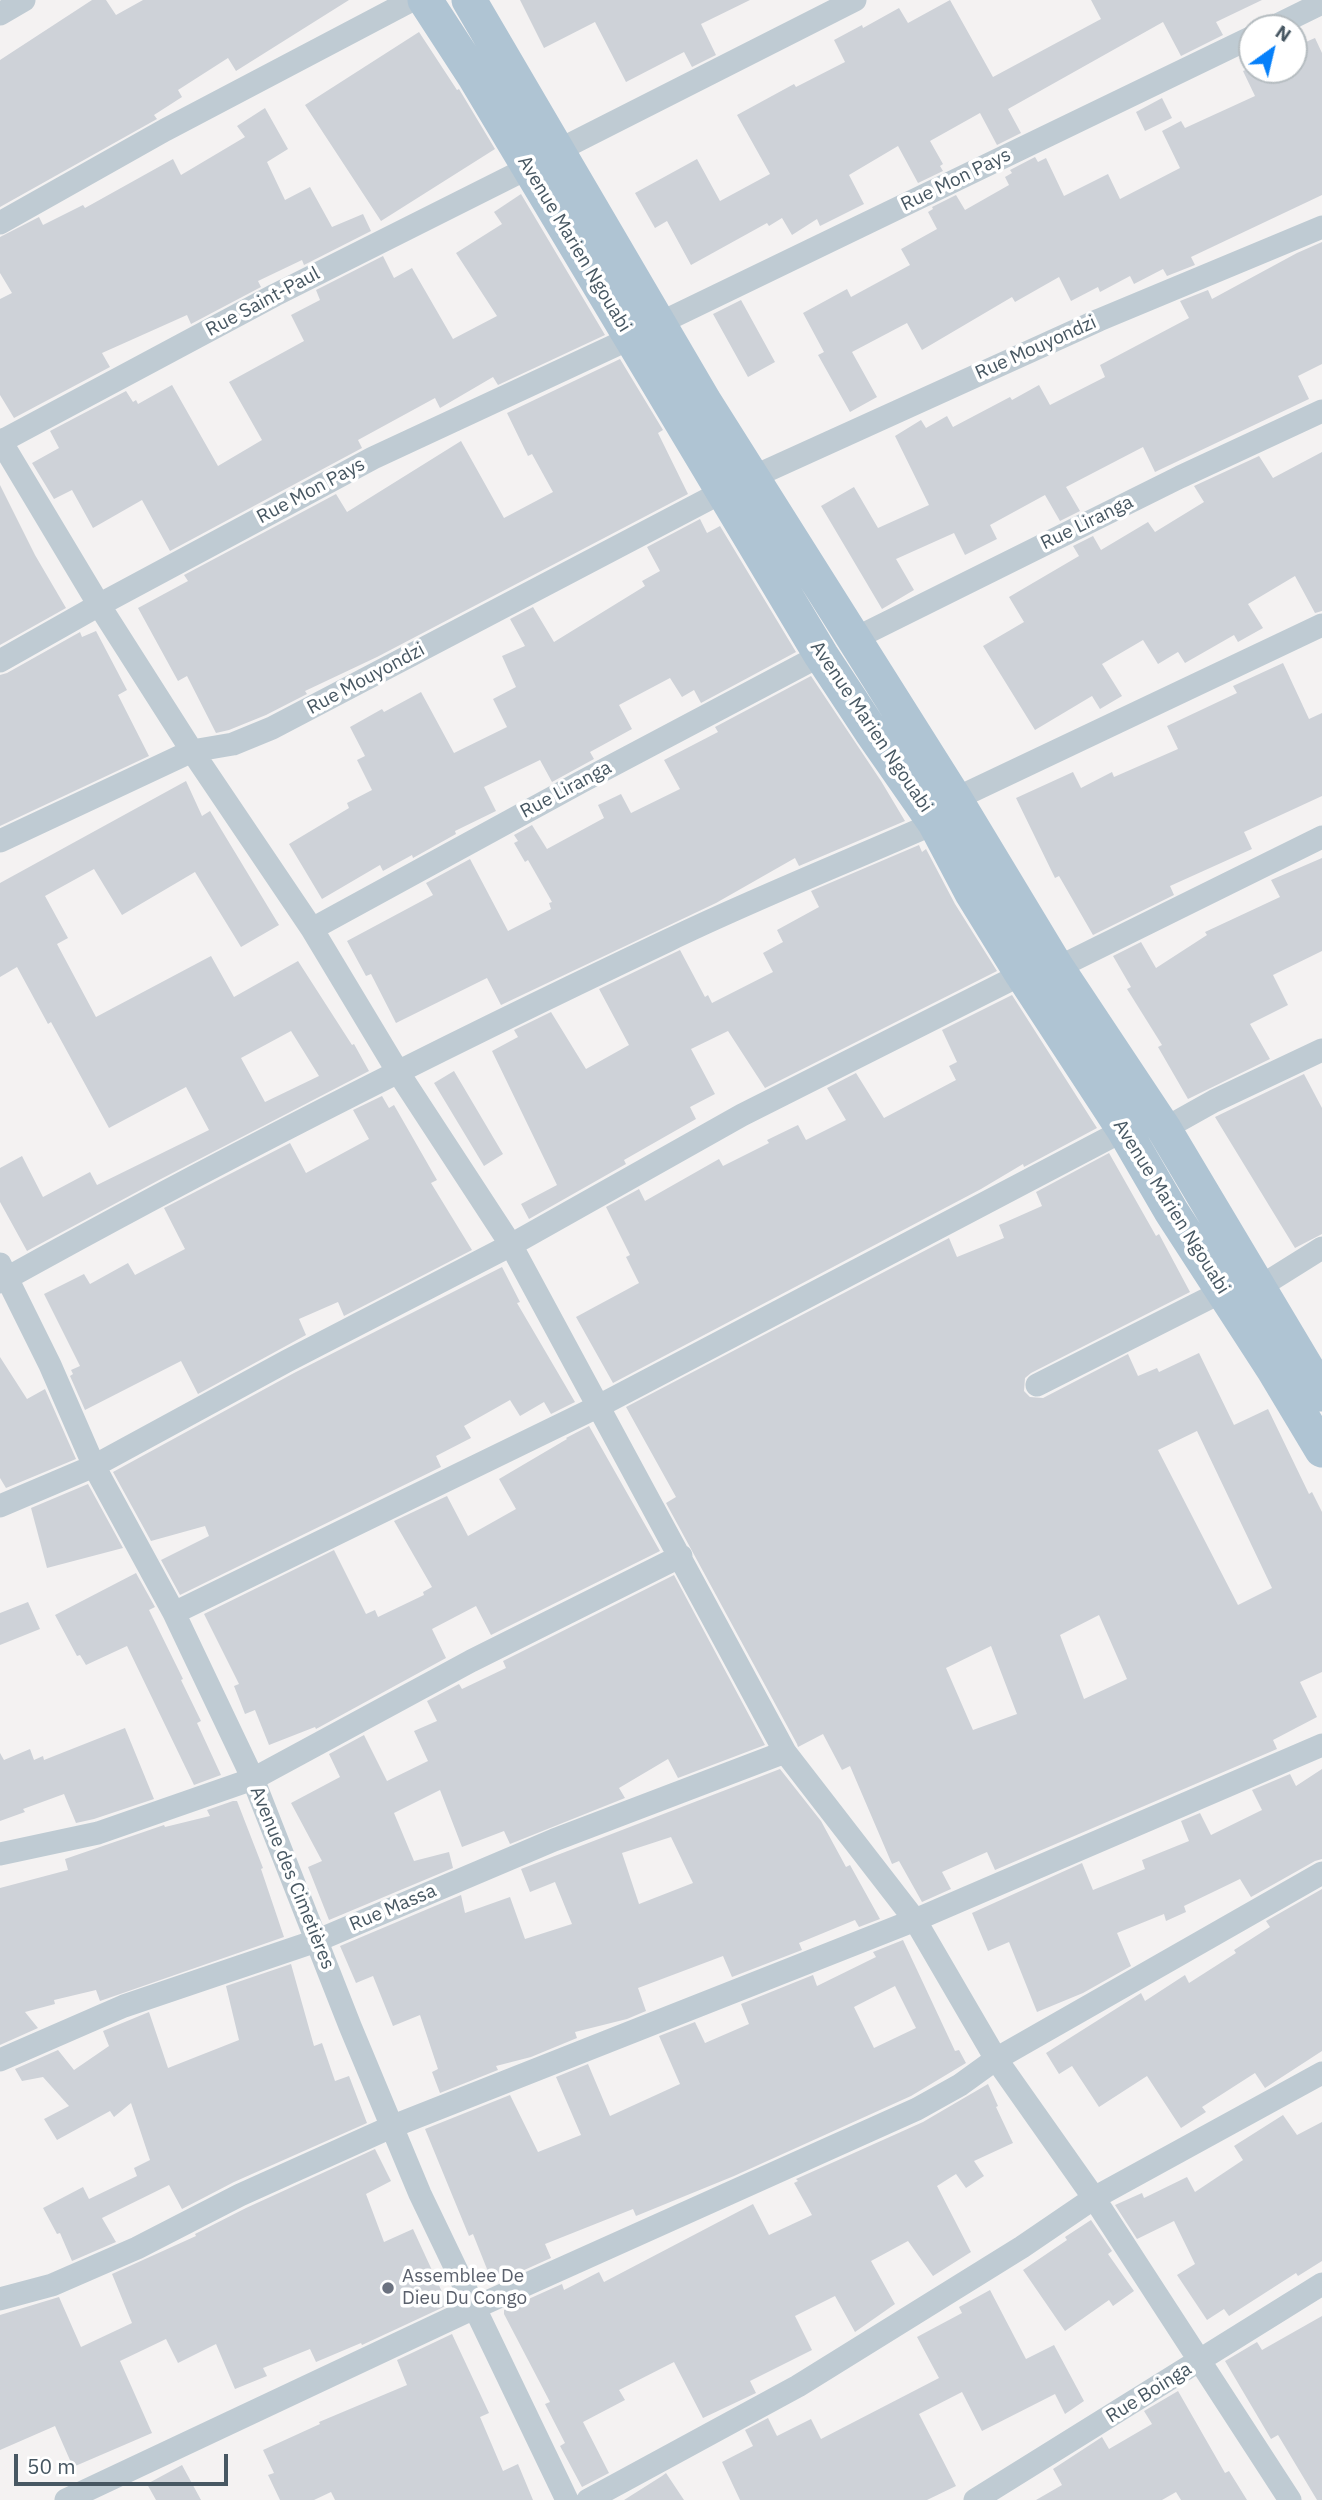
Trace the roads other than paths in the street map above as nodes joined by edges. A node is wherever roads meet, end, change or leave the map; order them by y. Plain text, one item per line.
1 (24, 0) edge
2 (412, 0) edge
3 (425, 0) edge
4 (469, 0) edge
5 (855, 0) edge
6 (1322, 3) edge
7 (0, 14) edge
8 (1300, 14) edge
9 (1238, 44) edge
10 (543, 159) junction
11 (0, 223) edge
12 (1322, 227) edge
13 (645, 331) junction
14 (1322, 411) edge
15 (0, 441) edge
16 (753, 477) junction
17 (722, 492) junction
18 (99, 605) junction
19 (1322, 625) edge
20 (853, 639) junction
21 (821, 654) junction
22 (0, 662) edge
23 (192, 751) junction
24 (945, 811) junction
25 (1322, 837) edge
26 (0, 841) edge
27 (312, 929) junction
28 (1057, 968) junction
29 (1022, 974) junction
30 (1322, 1050) edge
31 (398, 1072) junction
32 (1164, 1129) junction
33 (1124, 1130) junction
34 (511, 1244) junction
35 (1322, 1248) edge
36 (3, 1274) edge
37 (1258, 1288) junction
38 (1223, 1291) junction
39 (1037, 1385) dead end
40 (1322, 1394) edge
41 (597, 1407) junction
42 (1322, 1450) edge
43 (94, 1466) junction
44 (0, 1506) edge
45 (681, 1556) junction
46 (174, 1613) junction
47 (1322, 1745) edge
48 (785, 1752) junction
49 (253, 1779) junction
50 (0, 1854) edge
51 (1322, 1873) edge
52 (915, 1920) junction
53 (316, 1941) junction
54 (996, 2059) junction
55 (0, 2060) edge
56 (1322, 2073) edge
57 (391, 2127) junction
58 (1094, 2198) junction
59 (1322, 2284) edge
60 (0, 2299) edge
61 (476, 2307) junction
62 (1200, 2362) junction
63 (66, 2500) edge
64 (568, 2500) edge
65 (588, 2500) edge
66 (975, 2500) edge
67 (1290, 2500) edge

1 - 7 street
2 - 11 street
3 - 10 main road, Avenue Marien Ngouabi
4 - 10 main road
5 - 10 street, Rue Saint-Paul
6 - 8 street
9 - 13 street, Rue Mon Pays
10 - 13 main road, Avenue Marien Ngouabi
10 - 15 street, Rue Saint-Paul
12 - 16 street, Rue Mouyondzi
13 - 16 main road
13 - 17 main road, Avenue Marien Ngouabi
13 - 18 street, Rue Mon Pays
14 - 20 street, Rue Liranga
15 - 18 street
16 - 20 main road
17 - 21 main road, Avenue Marien Ngouabi
17 - 23 street, Rue Mouyondzi
18 - 22 street, Rue Mon Pays
18 - 23 street
19 - 24 street
20 - 24 main road
21 - 24 main road, Avenue Marien Ngouabi
21 - 27 street, Rue Liranga
23 - 26 street, Rue Mouyondzi
23 - 27 street
24 - 28 main road
24 - 29 main road, Avenue Marien Ngouabi
24 - 31 street
25 - 28 street
27 - 31 street
28 - 32 main road
29 - 33 main road, Avenue Marien Ngouabi
29 - 34 street
30 - 32 street
31 - 34 street
31 - 36 street
32 - 37 main road
33 - 38 main road, Avenue Marien Ngouabi
33 - 41 street
34 - 41 street
34 - 43 street
35 - 37 street
36 - 43 street, Avenue des Cimetières
37 - 40 main road
38 - 39 street
38 - 42 main road, Avenue Marien Ngouabi
41 - 45 street
41 - 46 street
43 - 44 street
43 - 46 street, Avenue des Cimetières
45 - 48 street
45 - 49 street
46 - 49 street, Avenue des Cimetières
47 - 52 street
48 - 52 street
48 - 53 street, Rue Massa
49 - 50 street
49 - 53 street, Avenue des Cimetières
51 - 54 street
52 - 54 street
52 - 57 street
53 - 55 street, Rue Massa
53 - 57 street, Avenue des Cimetières
54 - 58 street
54 - 61 street
56 - 58 street
57 - 60 street
57 - 61 street, Avenue des Cimetières
58 - 62 street
58 - 65 street
59 - 62 street, Rue Boinga
61 - 63 street
61 - 64 street, Avenue des Cimetières
62 - 66 street, Rue Boinga
62 - 67 street

